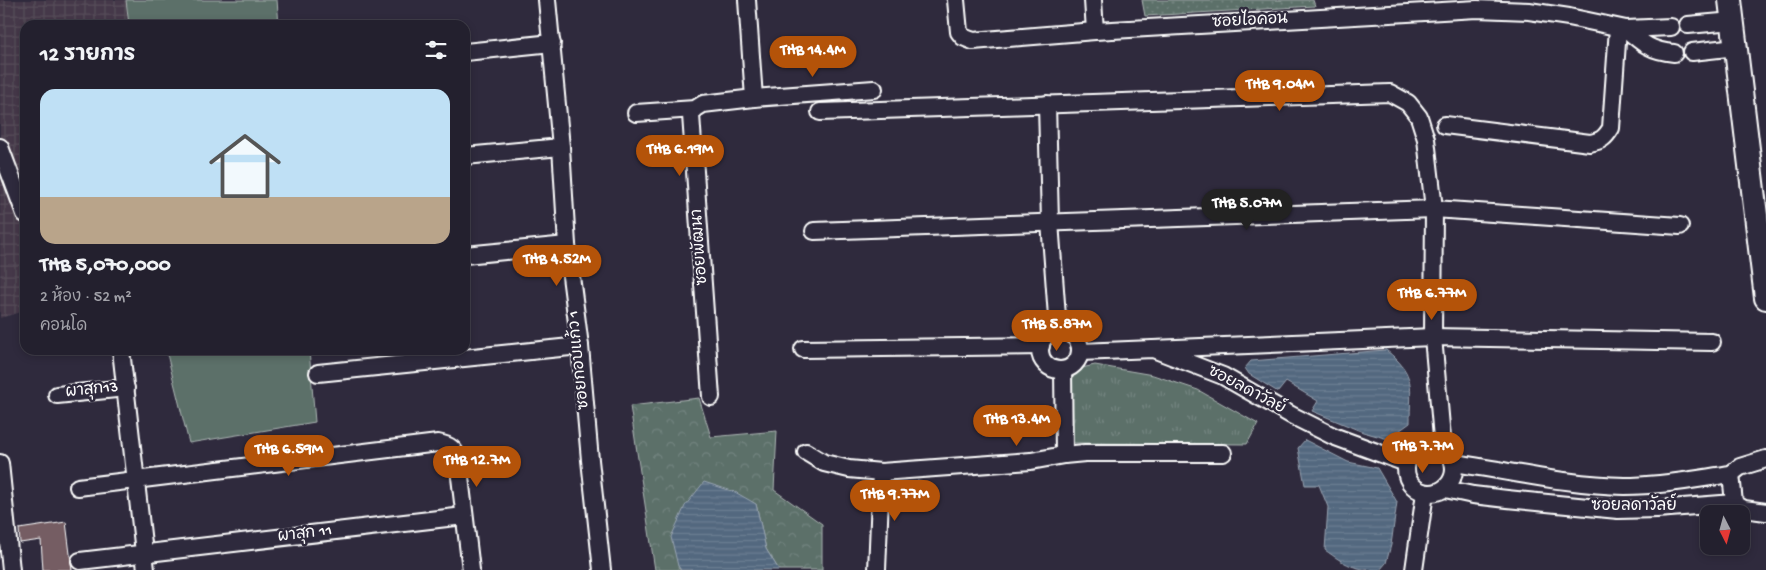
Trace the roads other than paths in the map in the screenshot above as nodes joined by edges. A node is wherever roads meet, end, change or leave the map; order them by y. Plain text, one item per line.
1 (547, 0) edge
2 (747, 0) edge
3 (956, 0) edge
4 (1093, 0) edge
5 (1731, 10) edge
6 (1622, 29) junction
7 (1094, 31) junction
8 (552, 43) junction
9 (1736, 47) junction
10 (470, 51) edge
11 (1692, 52) dead end
12 (1674, 53) dead end
13 (874, 89) dead end
14 (754, 98) junction
15 (1047, 104) junction
16 (695, 109) junction
17 (820, 112) dead end
18 (636, 113) dead end
19 (1445, 125) dead end
20 (0, 147) edge
21 (561, 147) junction
22 (470, 156) edge
23 (20, 201) edge
24 (1434, 208) junction
25 (1050, 222) junction
26 (1680, 226) dead end
27 (814, 231) dead end
28 (568, 245) junction
29 (470, 255) edge
30 (1766, 298) edge
31 (1058, 330) junction
32 (1433, 336) junction
33 (1712, 342) dead end
34 (580, 346) junction
35 (1041, 346) junction
36 (803, 349) dead end
37 (1153, 349) junction
38 (1080, 352) junction
39 (122, 355) edge
40 (1063, 370) junction
41 (318, 373) dead end
42 (126, 388) junction
43 (58, 395) dead end
44 (711, 396) dead end
45 (1443, 449) junction
46 (806, 452) dead end
47 (1223, 453) dead end
48 (1064, 455) junction
49 (1766, 459) edge
50 (1454, 462) junction
51 (0, 463) edge
52 (1406, 463) junction
53 (881, 472) junction
54 (1731, 474) junction
55 (136, 479) junction
56 (78, 486) dead end
57 (1445, 489) junction
58 (1425, 493) junction
59 (1734, 503) junction
60 (1766, 512) edge
61 (464, 516) junction
62 (3, 527) edge
63 (80, 561) dead end
64 (146, 562) edge
65 (11, 570) edge
66 (471, 570) edge
67 (602, 570) edge
68 (877, 570) edge
69 (1414, 570) edge

1 - 8 street, ซอยกอบแก้ว 1
2 - 14 street
3 - 7 street, ซอยไอคอน
4 - 7 street
5 - 6 street, ซอยไอคอน
5 - 9 main road
6 - 7 street, ซอยไอคอน
6 - 12 street, ซอยไอคอน
6 - 19 street
8 - 10 street
8 - 21 street, ซอยกอบแก้ว 1
9 - 11 street
9 - 30 main road
13 - 14 street
14 - 16 street
15 - 17 street
15 - 24 street
15 - 25 street
16 - 18 street
16 - 44 street, ซอยพัฒนา
20 - 23 street
21 - 22 street
21 - 28 street, ซอยกอบแก้ว 1
24 - 25 street
24 - 26 street
24 - 32 street
25 - 27 street
25 - 31 street
28 - 29 street
28 - 34 street, ซอยกอบแก้ว 1
31 - 35 street
31 - 38 street
32 - 33 street
32 - 37 street
32 - 45 street
34 - 41 street
34 - 67 street, ซอยกอบแก้ว 1
35 - 36 street
35 - 40 street
37 - 38 street, ซอยลดาวัลย์
37 - 52 street, ซอยลดาวัลย์
38 - 40 street
39 - 42 street
40 - 48 street
42 - 43 street, ผาสุก13
42 - 55 street
45 - 50 street
45 - 52 street
46 - 53 street
47 - 48 street
48 - 53 street
49 - 54 street, ซอยลดาวัลย์
50 - 54 street, ซอยลดาวัลย์
50 - 57 street
51 - 62 street
52 - 58 street
53 - 68 street
54 - 59 street
55 - 56 street
55 - 61 street
55 - 64 street
57 - 58 street, ซอยลดาวัลย์
57 - 59 street, ซอยลดาวัลย์
58 - 69 street
59 - 60 street, ซอยลดาวัลย์
61 - 64 street, ผาสุก 11
61 - 66 street
62 - 65 street
63 - 64 street, ผาสุก 11

